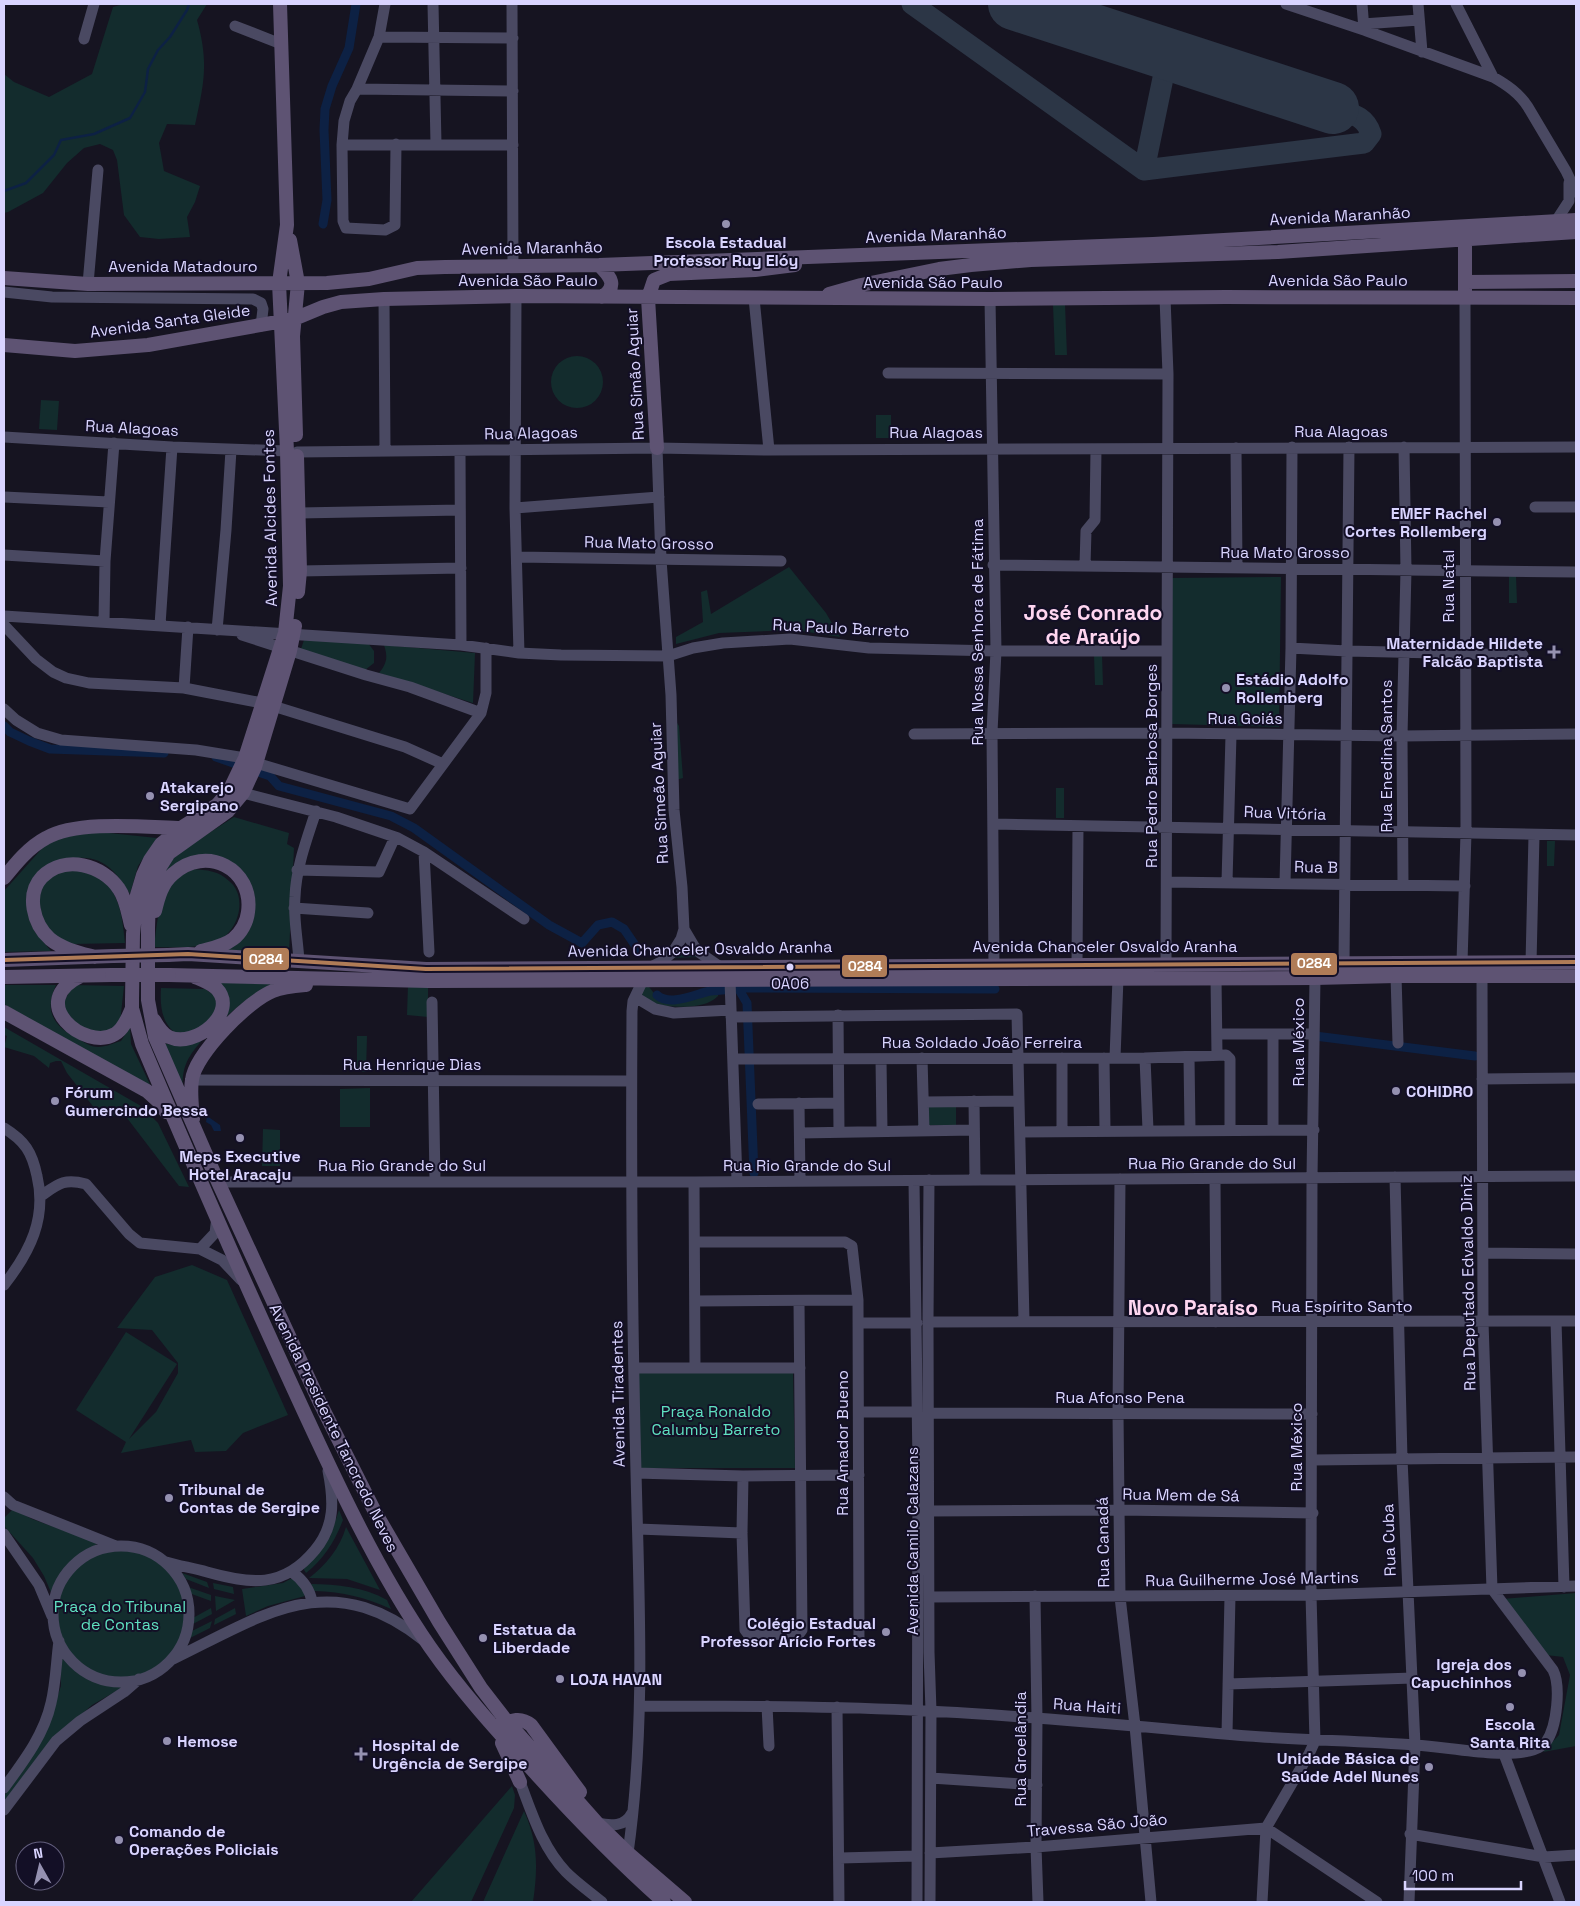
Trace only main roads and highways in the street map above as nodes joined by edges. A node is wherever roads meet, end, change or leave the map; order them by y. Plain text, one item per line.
1 (280, 4) edge
2 (1576, 220) edge
3 (287, 225) junction
4 (1576, 232) edge
5 (1299, 236) junction
6 (1465, 240) junction
7 (1300, 250) junction
8 (849, 256) junction
9 (600, 265) junction
10 (4, 278) edge
11 (1576, 281) edge
12 (1465, 282) junction
13 (298, 283) junction
14 (279, 284) junction
15 (602, 297) junction
16 (648, 298) junction
17 (1465, 298) junction
18 (1576, 298) edge
19 (814, 299) junction
20 (288, 321) junction
21 (4, 345) edge
22 (657, 448) road end
23 (292, 452) junction
24 (289, 634) junction
25 (248, 768) junction
26 (181, 828) junction
27 (4, 878) edge
28 (148, 928) junction
29 (133, 934) junction
30 (188, 954) junction
31 (95, 957) junction
32 (4, 960) edge
33 (1576, 962) edge
34 (190, 975) junction
35 (81, 976) junction
36 (1576, 976) edge
37 (4, 977) edge
38 (330, 979) junction
39 (132, 1008) junction
40 (4, 1012) edge
41 (150, 1013) junction
42 (174, 1122) junction
43 (193, 1124) junction
44 (501, 1729) junction
45 (520, 1782) road end
46 (664, 1902) edge
47 (684, 1902) edge

1 - 3 main road
2 - 5 main road, Avenida Maranhão
3 - 13 main road
3 - 14 main road
4 - 6 main road, Avenida Maranhão
5 - 7 main road
5 - 8 main road, Avenida Maranhão
6 - 7 main road, Avenida Maranhão
6 - 12 main road, Rua Natal
7 - 19 main road, Avenida Maranhão
8 - 9 main road, Avenida Maranhão
8 - 16 main road
9 - 13 main road, Avenida Maranhão
9 - 15 main road
10 - 14 main road, Avenida Matadouro
11 - 12 main road
12 - 17 main road, Rua Natal
13 - 14 main road, Avenida Maranhão
13 - 20 main road
14 - 20 main road
15 - 16 main road, Avenida São Paulo
15 - 20 main road, Avenida São Paulo
16 - 19 main road, Avenida São Paulo
16 - 22 main road, Rua Simão Aguiar
17 - 18 main road, Avenida São Paulo
17 - 19 main road, Avenida São Paulo
20 - 21 main road, Avenida Santa Gleide
20 - 23 main road, Avenida Alcides Fontes
23 - 24 main road, Avenida Alcides Fontes
23 - 24 main road, Avenida Alcides Fontes
24 - 25 main road, Avenida Alcides Fontes
25 - 26 main road, Avenida Alcides Fontes
25 - 28 main road, Avenida Alcides Fontes
26 - 27 main road
26 - 29 main road, Avenida Alcides Fontes
28 - 30 main road
28 - 41 main road, Avenida Alcides Fontes
29 - 31 main road
29 - 39 main road
30 - 31 main road, Avenida Chanceler Osvaldo Aranha, bridge
30 - 33 main road, Avenida Chanceler Osvaldo Aranha
31 - 32 main road, Avenida Chanceler Osvaldo Aranha
34 - 35 main road, Avenida Chanceler Osvaldo Aranha, bridge
34 - 38 main road, Avenida Chanceler Osvaldo Aranha
34 - 41 main road
35 - 37 main road, Avenida Chanceler Osvaldo Aranha
35 - 39 main road
36 - 38 main road, Avenida Chanceler Osvaldo Aranha
38 - 43 main road
39 - 42 main road
40 - 42 main road
41 - 43 main road, Avenida Presidente Tancredo Neves
42 - 44 main road, Avenida Presidente Tancredo Neves
43 - 44 main road, Avenida Presidente Tancredo Neves
44 - 45 main road
44 - 46 main road, Avenida Presidente Tancredo Neves
44 - 47 main road

